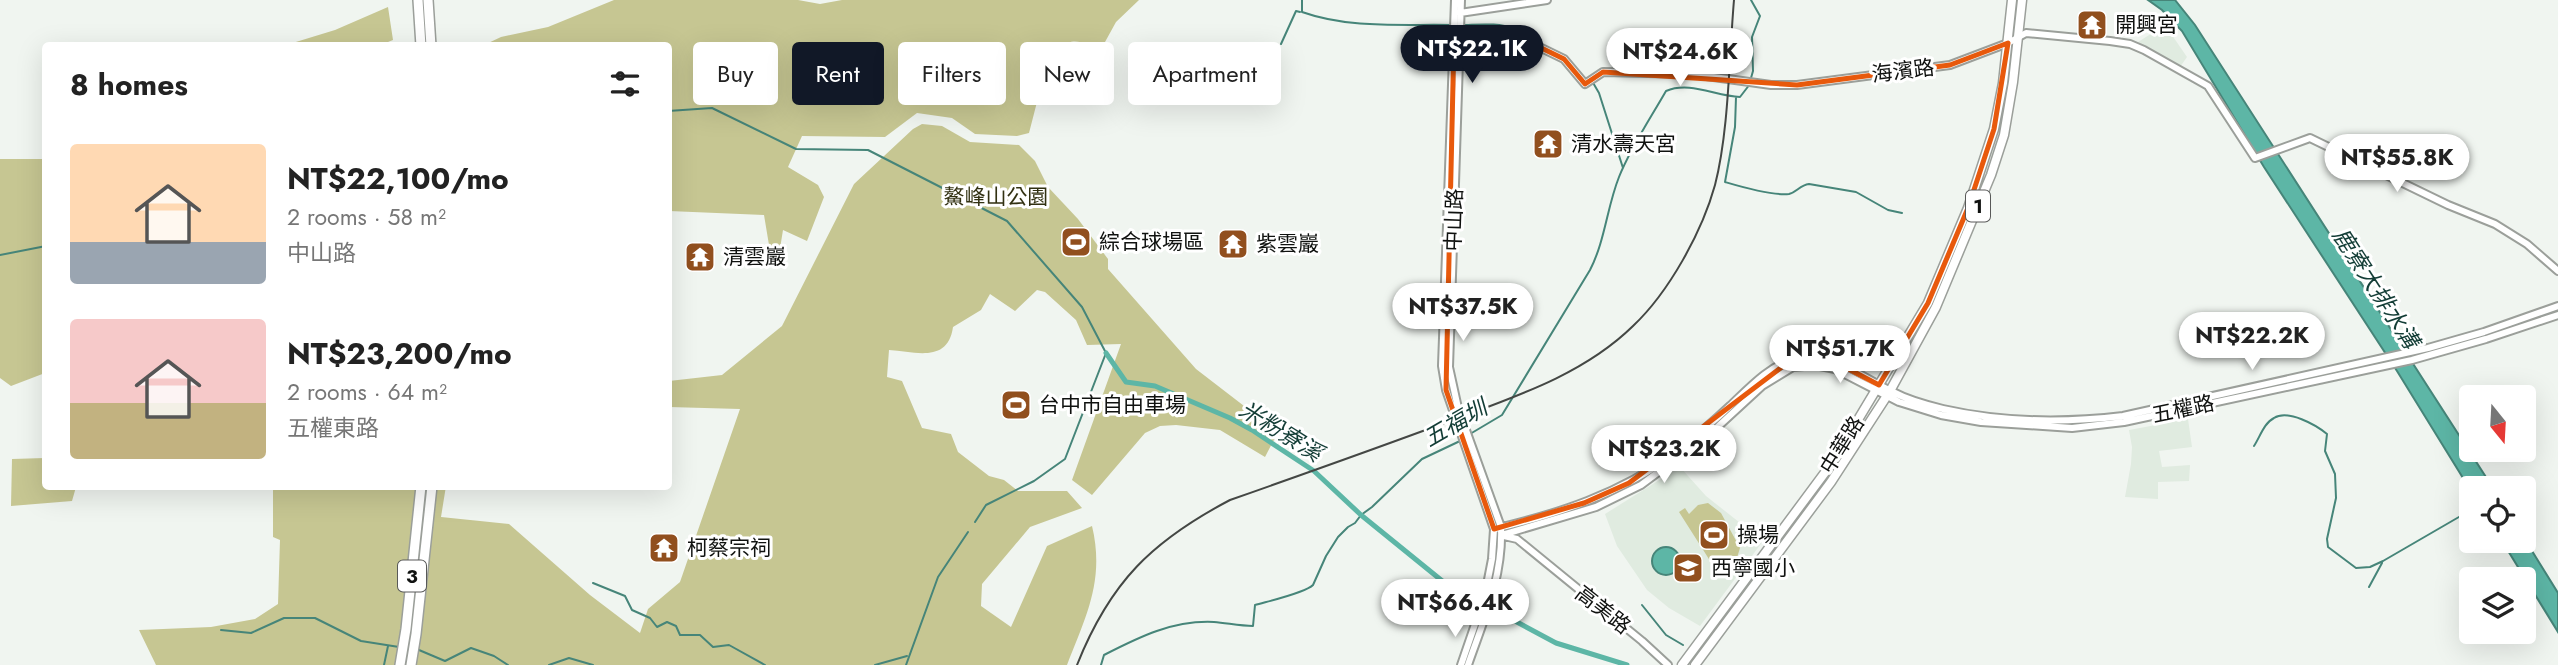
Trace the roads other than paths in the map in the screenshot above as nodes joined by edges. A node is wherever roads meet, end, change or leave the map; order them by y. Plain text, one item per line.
1 (418, 0) edge
2 (428, 0) edge
3 (1455, 0) edge
4 (1461, 0) edge
5 (1547, 0) edge
6 (2012, 0) edge
7 (2022, 0) edge
8 (1458, 13) junction
9 (2018, 36) junction
10 (1457, 39) junction
11 (421, 42) edge
12 (431, 42) edge
13 (2008, 43) junction
14 (2558, 271) edge
15 (2558, 306) edge
16 (2558, 314) edge
17 (2389, 360) junction
18 (1877, 388) junction
19 (1888, 394) junction
20 (421, 490) edge
21 (432, 490) edge
22 (1499, 530) junction
23 (1479, 623) junction
24 (400, 665) edge
25 (411, 665) edge
26 (1461, 665) edge
27 (1468, 665) edge
28 (1668, 665) edge
29 (1682, 665) edge
30 (1695, 665) edge

1 - 11 highway
2 - 12 highway
3 - 8 street, 中山路
4 - 8 street, 中山路
5 - 8 street
6 - 13 main road, 中華路 / 1
7 - 9 main road, 中華路 / 1
8 - 10 street, 中山路
9 - 13 street, 海濱路
9 - 14 street
9 - 19 main road, 中華路 / 1
10 - 13 street, 海濱路
10 - 22 street, 中山路
13 - 18 main road, 中華路 / 1
15 - 17 street, 五權路
16 - 17 street, 五權路
17 - 19 street, 五權路
18 - 19 street, 五權路
18 - 22 street, 五權路
18 - 29 main road, 中華路 / 1
19 - 30 main road, 中華路 / 1
20 - 24 highway, 3
21 - 25 highway, 3
22 - 23 street, 中山路
22 - 23 street, 中山路
22 - 28 street, 高美路
23 - 26 street
23 - 27 street

